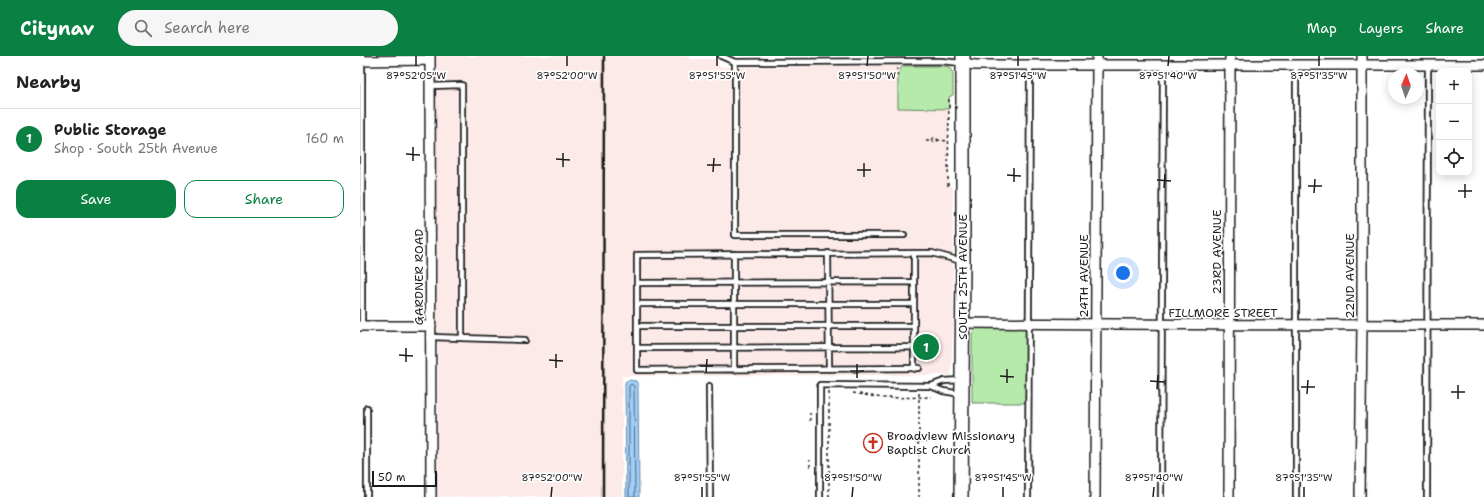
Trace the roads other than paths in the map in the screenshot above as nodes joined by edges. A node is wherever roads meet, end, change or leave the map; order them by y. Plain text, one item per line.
1 (721, 56) edge
2 (430, 58) edge
3 (362, 59) edge
4 (963, 60) edge
5 (1097, 60) edge
6 (1230, 61) edge
7 (1362, 61) edge
8 (735, 62) junction
9 (1030, 65) junction
10 (1163, 65) junction
11 (1296, 65) junction
12 (1428, 65) junction
13 (1484, 65) edge
14 (430, 86) junction
15 (904, 235) dead end
16 (914, 253) junction
17 (734, 254) junction
18 (828, 254) junction
19 (963, 262) junction
20 (914, 282) junction
21 (734, 283) junction
22 (828, 283) junction
23 (637, 284) junction
24 (637, 304) junction
25 (734, 304) junction
26 (828, 304) junction
27 (914, 304) junction
28 (963, 323) junction
29 (1029, 323) junction
30 (1096, 323) junction
31 (1162, 325) junction
32 (1229, 325) junction
33 (1296, 325) junction
34 (1362, 325) junction
35 (1428, 325) junction
36 (1484, 325) edge
37 (361, 326) edge
38 (430, 326) junction
39 (637, 326) junction
40 (734, 326) junction
41 (829, 326) junction
42 (914, 326) junction
43 (431, 337) junction
44 (462, 338) junction
45 (525, 340) dead end
46 (914, 347) junction
47 (637, 348) junction
48 (734, 348) junction
49 (829, 348) junction
50 (829, 369) junction
51 (734, 370) junction
52 (962, 380) junction
53 (709, 386) dead end
54 (931, 386) junction
55 (962, 394) junction
56 (367, 408) dead end
57 (367, 497) edge
58 (430, 497) edge
59 (710, 497) edge
60 (820, 497) edge
61 (961, 497) edge
62 (1028, 497) edge
63 (1095, 497) edge
64 (1161, 497) edge
65 (1229, 497) edge
66 (1296, 497) edge
67 (1360, 497) edge
68 (1427, 497) edge

1 - 8 lane
2 - 3 street
2 - 14 street, GARDNER ROAD
3 - 37 lane
4 - 8 lane
4 - 9 street
4 - 19 main road, SOUTH 25TH AVENUE
5 - 9 street
5 - 10 street
5 - 30 street, 24TH AVENUE
6 - 10 street
6 - 11 street
6 - 32 street, 23RD AVENUE
7 - 11 street
7 - 12 street
7 - 34 street, 22ND AVENUE
8 - 15 lane
9 - 29 lane
10 - 31 lane
11 - 33 lane
12 - 13 street
12 - 35 lane
14 - 38 street, GARDNER ROAD
14 - 44 lane
16 - 18 lane
16 - 19 lane
16 - 20 lane
17 - 18 lane
17 - 21 lane
17 - 23 lane
18 - 22 lane
19 - 28 main road, SOUTH 25TH AVENUE
20 - 22 lane
20 - 27 lane
21 - 22 lane
21 - 23 lane
21 - 25 lane
22 - 26 lane
23 - 24 lane
24 - 25 lane
24 - 39 lane
25 - 26 lane
25 - 40 lane
26 - 27 lane
26 - 41 lane
27 - 42 lane
28 - 29 street, FILLMORE STREET
28 - 52 main road, SOUTH 25TH AVENUE
29 - 30 street, FILLMORE STREET
29 - 62 lane
30 - 31 street, FILLMORE STREET
30 - 63 street, 24TH AVENUE
31 - 32 street, FILLMORE STREET
31 - 64 lane
32 - 33 street, FILLMORE STREET
32 - 65 street, 23RD AVENUE
33 - 34 street, FILLMORE STREET
33 - 66 lane
34 - 35 street, FILLMORE STREET
34 - 67 street, 22ND AVENUE
35 - 36 street, FILLMORE STREET
35 - 68 lane
37 - 38 street
38 - 43 street, GARDNER ROAD
39 - 40 lane
39 - 47 lane
40 - 41 lane
40 - 48 lane
41 - 42 lane
41 - 49 lane
42 - 46 lane
43 - 44 lane
43 - 58 street, GARDNER ROAD
44 - 45 lane
46 - 49 lane
46 - 50 lane
47 - 48 lane
47 - 51 lane
48 - 49 lane
48 - 51 lane
49 - 50 lane
50 - 51 lane
52 - 54 lane
52 - 55 main road, SOUTH 25TH AVENUE
53 - 59 lane
54 - 55 lane
54 - 60 lane
55 - 61 main road, SOUTH 25TH AVENUE
56 - 57 lane

